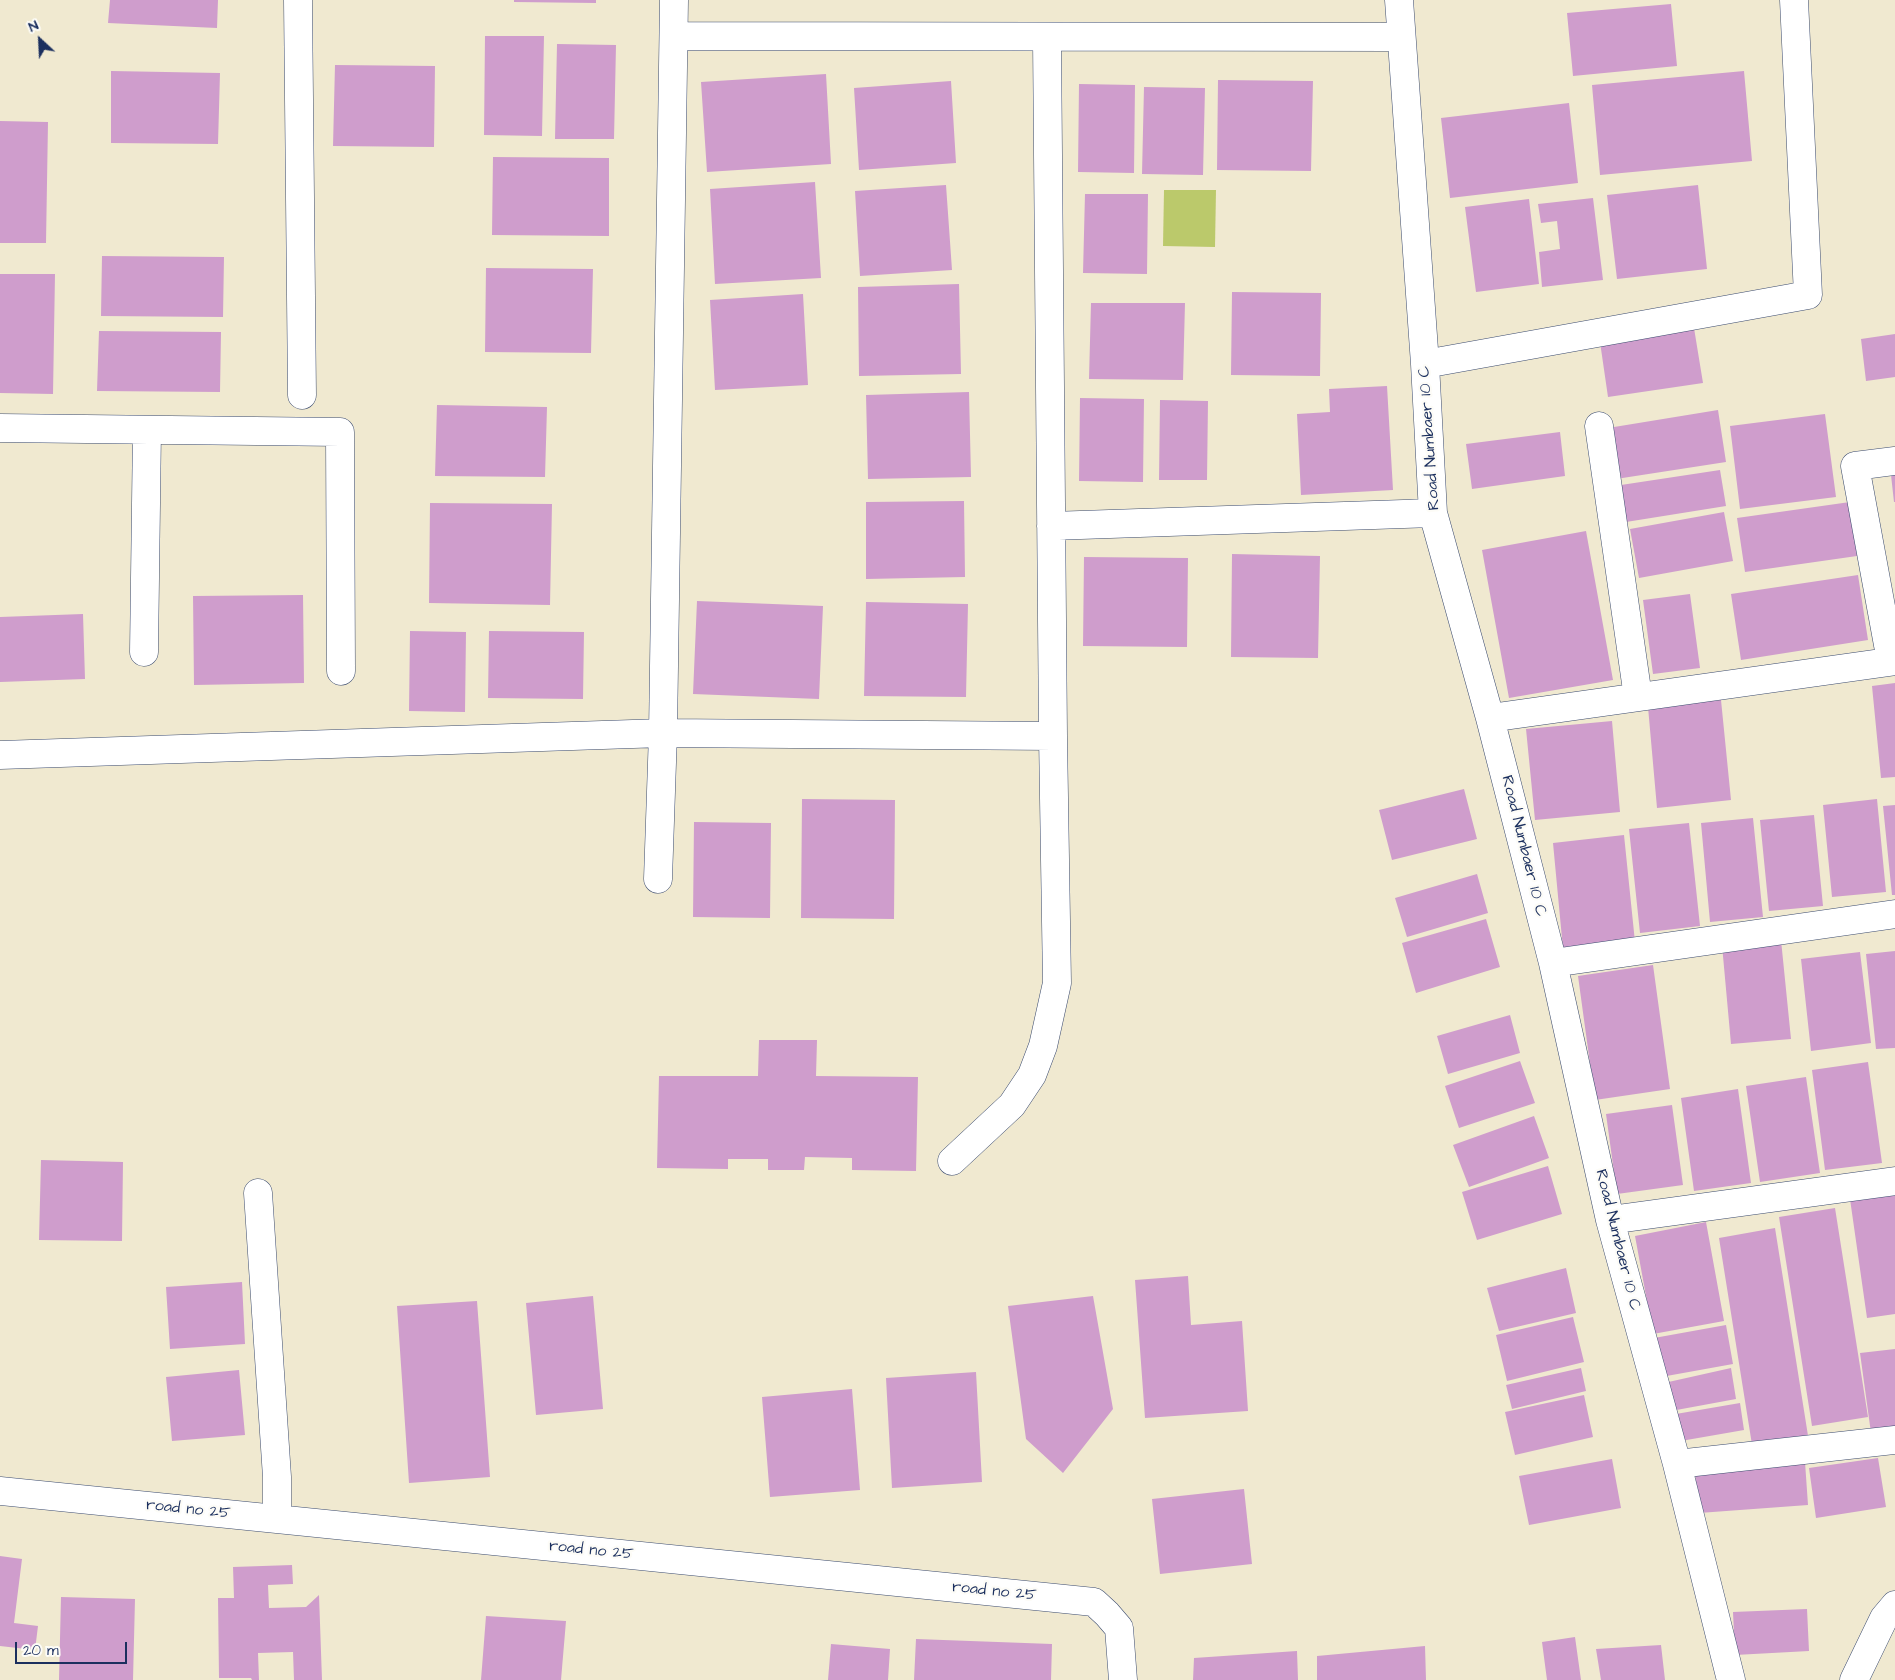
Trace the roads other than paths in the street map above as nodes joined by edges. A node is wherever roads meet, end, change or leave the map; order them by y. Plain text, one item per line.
1 (298, 0) edge
2 (674, 0) edge
3 (1398, 0) edge
4 (1794, 0) edge
5 (675, 36) junction
6 (1400, 37) junction
7 (1047, 38) junction
8 (1425, 364) junction
9 (302, 394) dead end
10 (1599, 426) dead end
11 (0, 428) edge
12 (146, 430) junction
13 (1895, 461) edge
14 (1433, 513) junction
15 (1051, 526) junction
16 (144, 652) dead end
17 (1893, 661) edge
18 (341, 671) dead end
19 (1638, 697) junction
20 (1490, 718) junction
21 (663, 733) junction
22 (1053, 736) junction
23 (0, 755) edge
24 (658, 879) dead end
25 (1895, 914) edge
26 (1553, 963) junction
27 (952, 1161) dead end
28 (1895, 1181) edge
29 (258, 1193) dead end
30 (1610, 1220) junction
31 (1895, 1440) edge
32 (1677, 1464) junction
33 (0, 1491) edge
34 (277, 1519) junction
35 (1895, 1605) edge
36 (1123, 1680) edge
37 (1731, 1680) edge
38 (1854, 1680) edge

1 - 9 street
2 - 5 street
3 - 6 street, Road Numbaer 10 C
4 - 8 street
5 - 7 street
5 - 21 street
6 - 7 street
6 - 8 street, Road Numbaer 10 C
7 - 15 street
8 - 14 street, Road Numbaer 10 C
10 - 19 street
11 - 12 street
12 - 16 street
12 - 18 street
13 - 17 street
14 - 15 street
14 - 20 street, Road Numbaer 10 C
15 - 22 street
17 - 19 street
19 - 20 street
20 - 26 street, Road Numbaer 10 C
21 - 22 street
21 - 23 street
21 - 24 street
22 - 27 street
25 - 26 street
26 - 30 street, Road Numbaer 10 C
28 - 30 street
29 - 34 street
30 - 32 street, Road Numbaer 10 C
31 - 32 street
32 - 37 street, Road Numbaer 10 C
33 - 34 street, road no 25
34 - 36 street, road no 25
35 - 38 street

